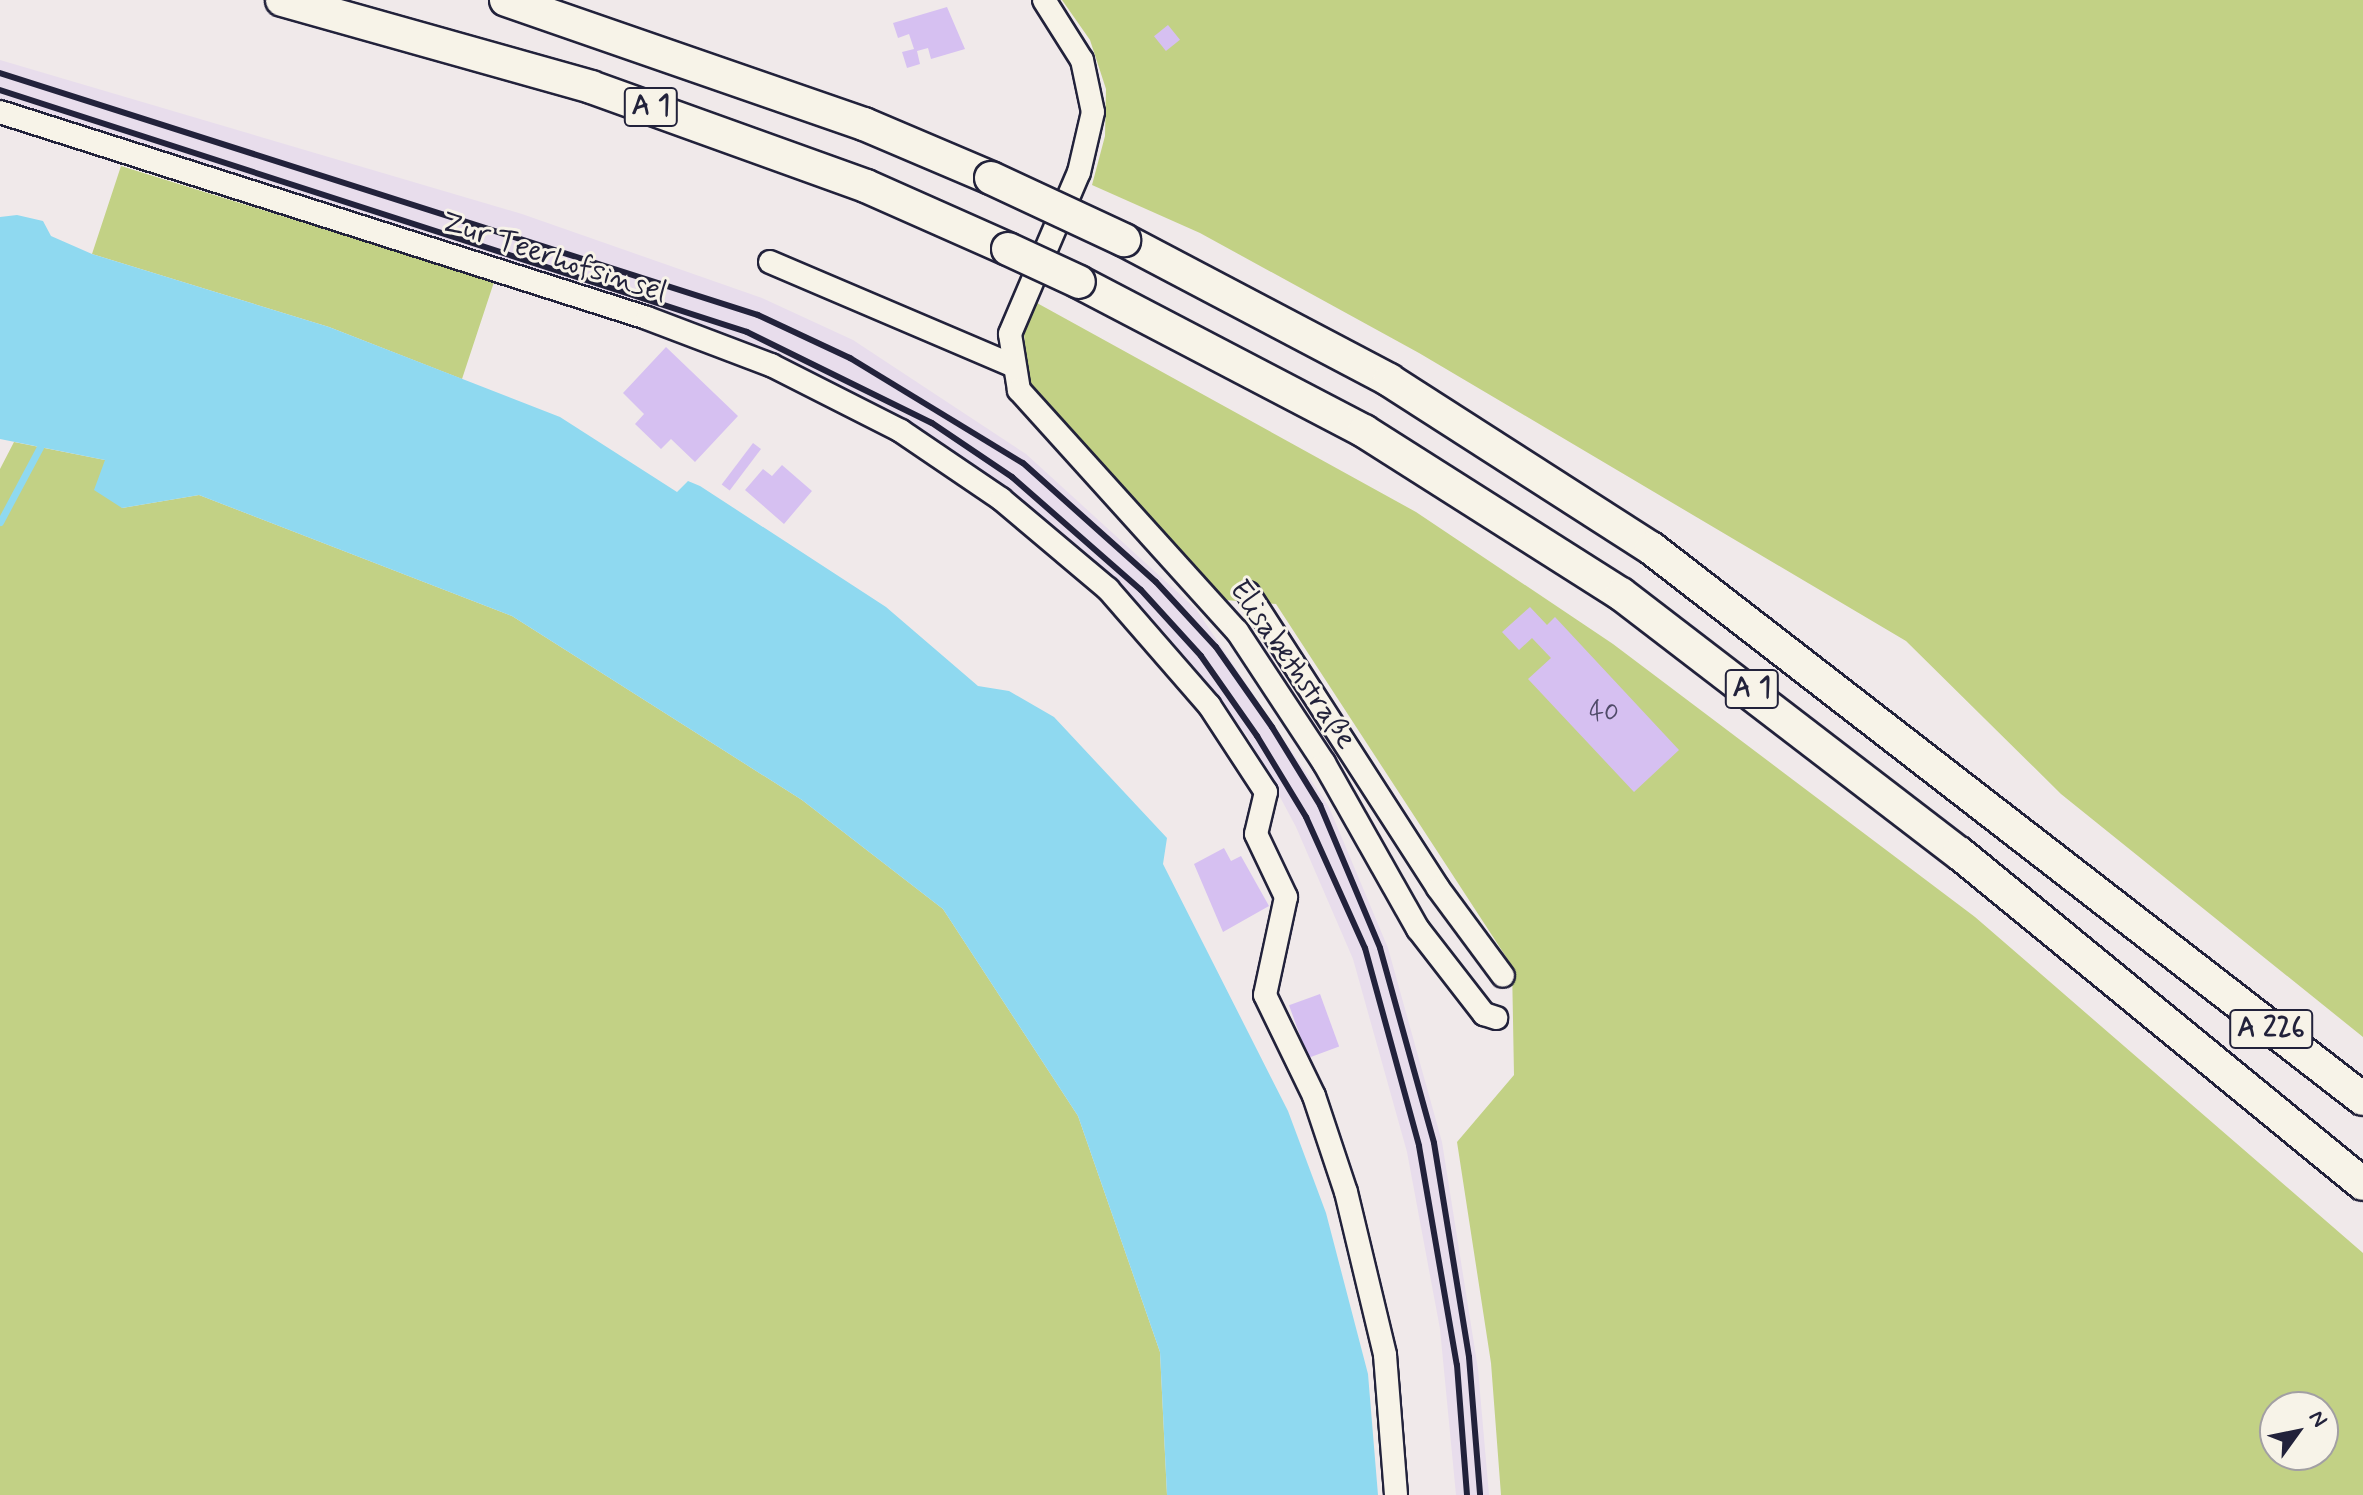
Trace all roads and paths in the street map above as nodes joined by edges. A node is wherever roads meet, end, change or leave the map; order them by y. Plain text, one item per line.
1 (282, 0) edge
2 (506, 0) edge
3 (1044, 0) edge
4 (0, 112) edge
5 (770, 262) dead end
6 (1012, 365) junction
7 (1248, 593) dead end
8 (2179, 959) junction
9 (1503, 976) dead end
10 (1496, 1018) dead end
11 (2363, 1099) edge
12 (2363, 1112) edge
13 (2363, 1184) edge
14 (1396, 1495) edge

1 - 13 highway, A 1, bridge
2 - 8 highway, A 1, bridge
3 - 6 street, Elisabethstraße
4 - 14 street, Zur Teerhofsinsel
5 - 6 street
6 - 10 street, Elisabethstraße
7 - 9 street
8 - 11 highway, A 226
8 - 12 highway, A 1

